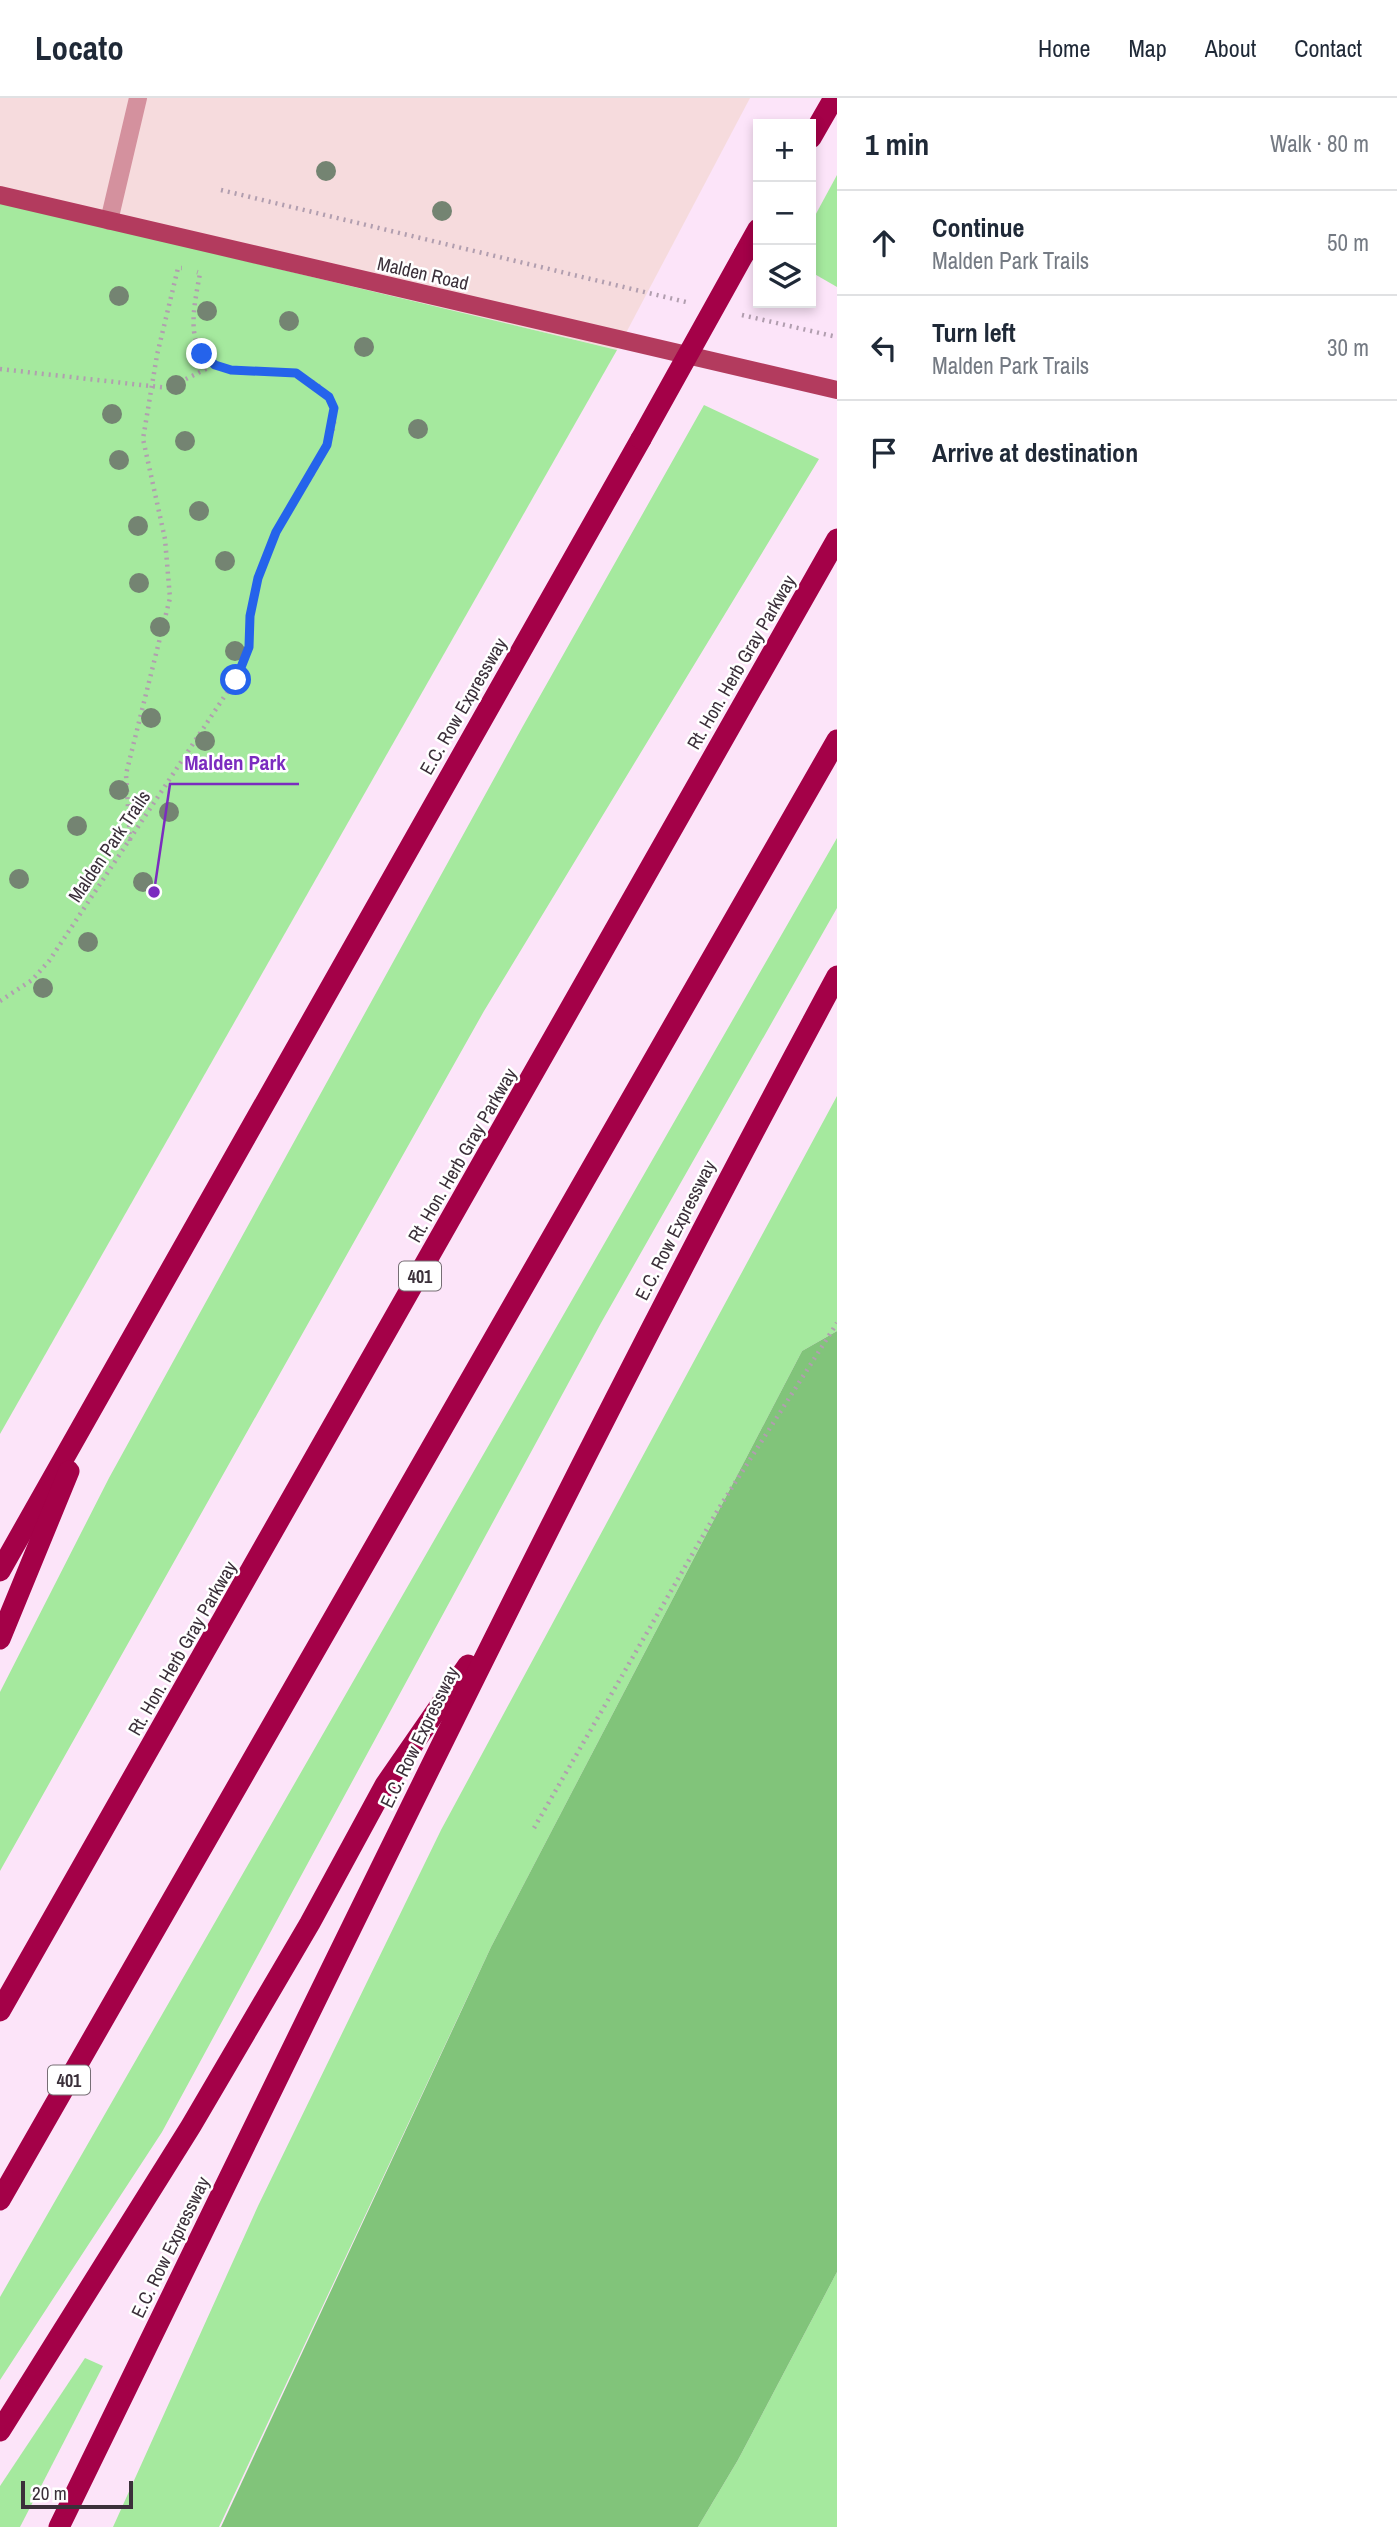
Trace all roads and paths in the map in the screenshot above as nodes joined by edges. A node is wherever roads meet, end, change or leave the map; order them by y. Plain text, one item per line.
1 (138, 98) edge
2 (834, 98) edge
3 (816, 129) edge
4 (220, 190) dead end
5 (0, 195) edge
6 (109, 221) junction
7 (753, 238) edge
8 (695, 304) dead end
9 (733, 313) dead end
10 (837, 337) edge
11 (215, 365) junction
12 (0, 369) edge
13 (152, 387) junction
14 (837, 390) edge
15 (837, 539) edge
16 (837, 740) edge
17 (130, 841) junction
18 (837, 975) edge
19 (0, 1000) edge
20 (837, 1323) edge
21 (106, 1381) junction
22 (0, 1572) edge
23 (507, 1608) junction
24 (0, 1639) edge
25 (534, 1828) dead end
26 (0, 2011) edge
27 (0, 2200) edge
28 (0, 2431) edge
29 (59, 2527) edge

1 - 6 street
2 - 3 highway
4 - 8 path
5 - 6 main road, Malden Road
6 - 14 main road, Malden Road
7 - 21 highway, E.C. Row Expressway, bridge
9 - 10 path
11 - 13 path
11 - 13 path
11 - 17 path, Malden Park Trails
12 - 13 path
13 - 17 path
15 - 26 highway, Rt. Hon. Herb Gray Parkway / 401
16 - 27 highway, 401
17 - 19 path, Malden Park Trails
18 - 23 highway, E.C. Row Expressway
20 - 25 path
21 - 22 highway, E.C. Row Expressway
21 - 24 highway
23 - 28 highway
23 - 29 highway, E.C. Row Expressway

